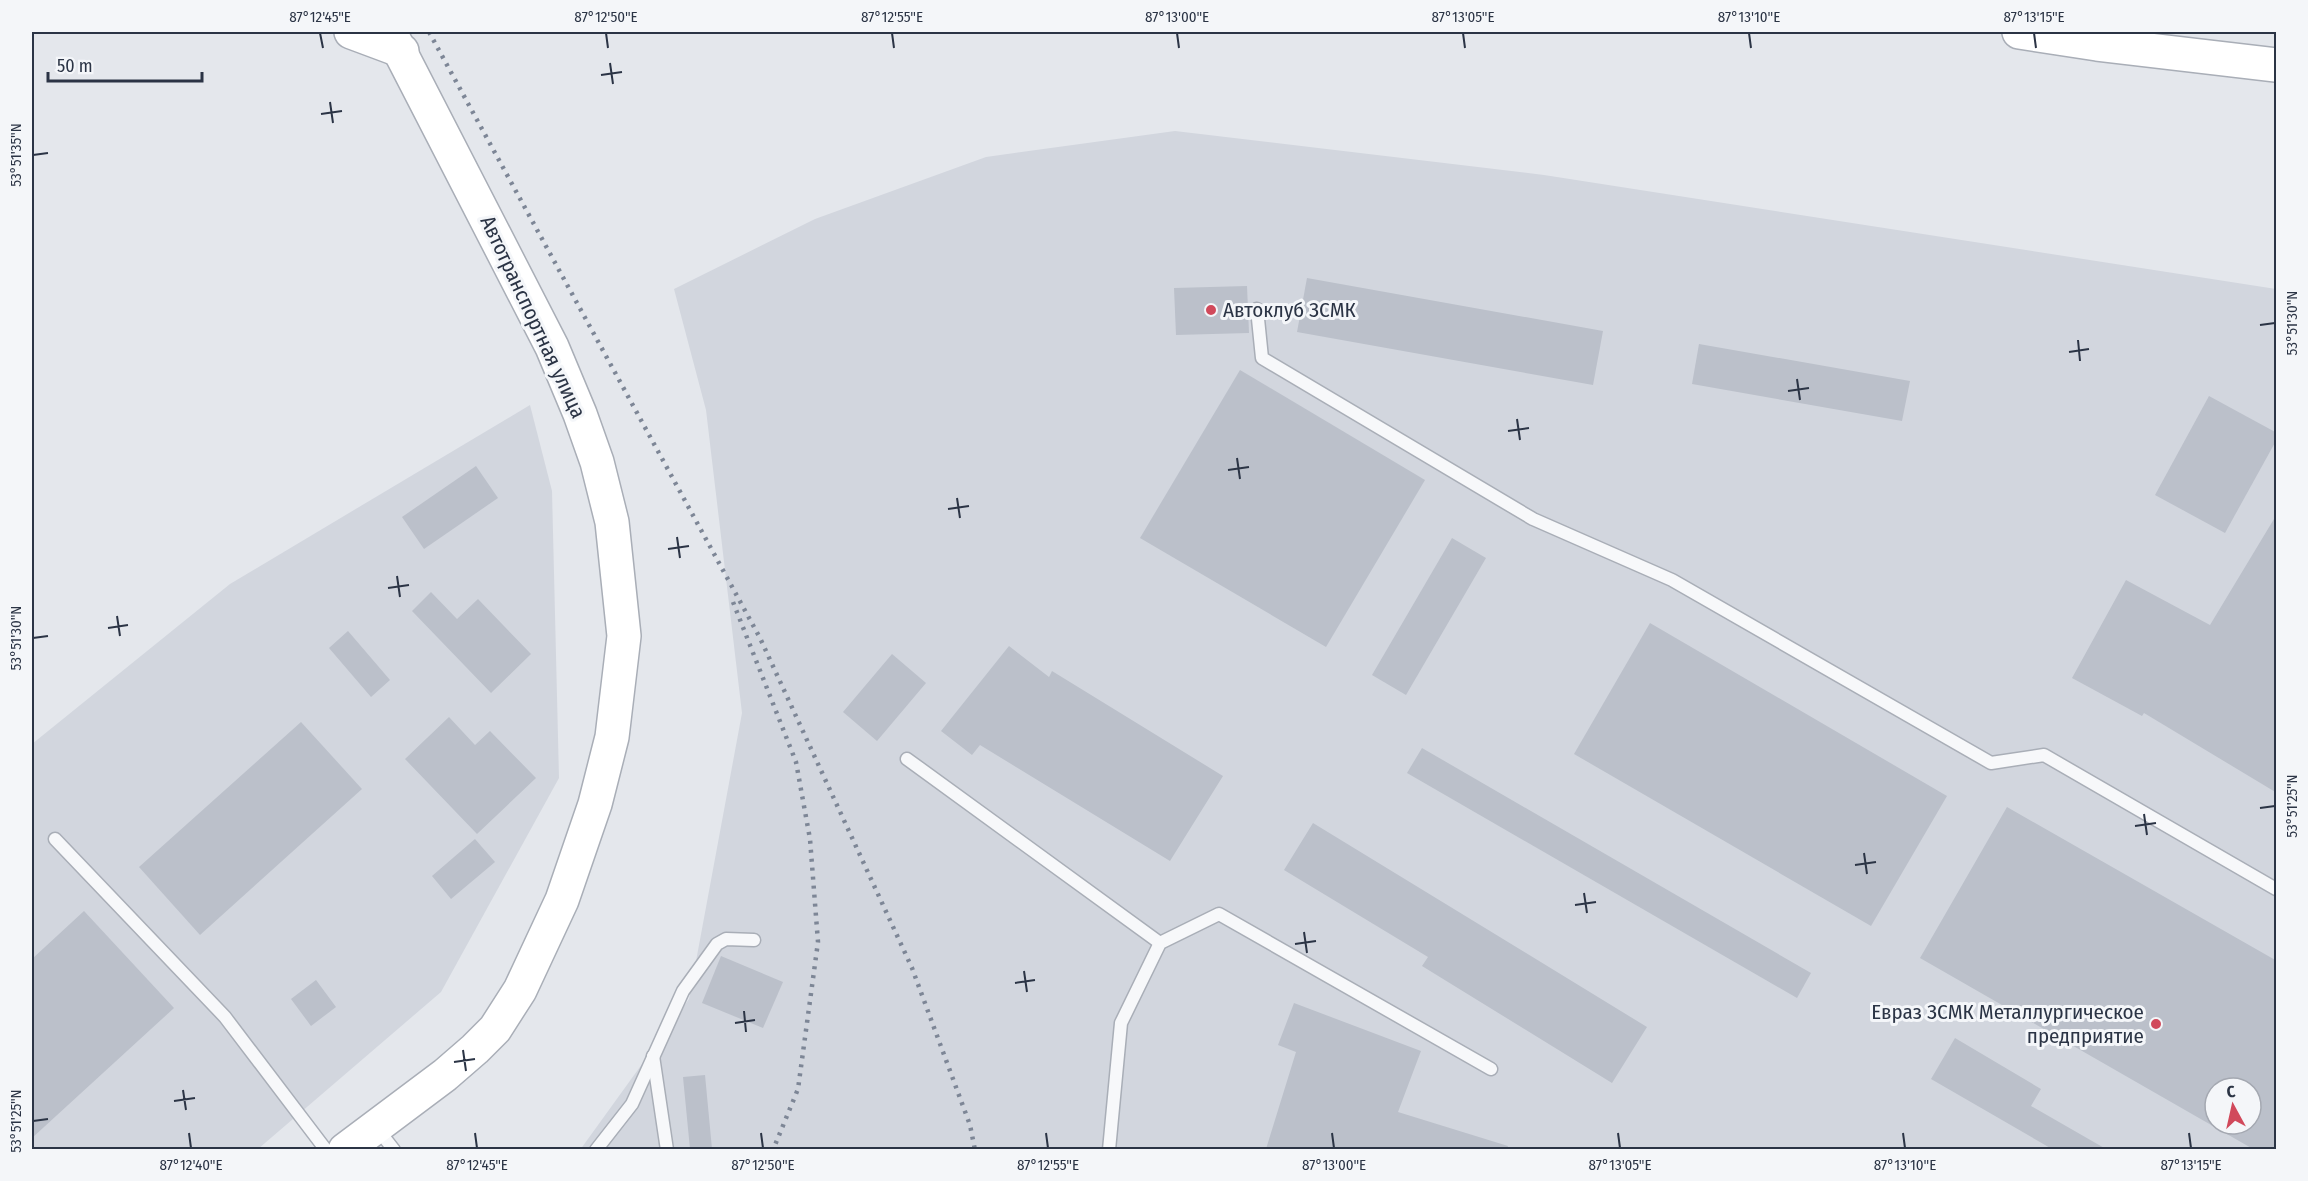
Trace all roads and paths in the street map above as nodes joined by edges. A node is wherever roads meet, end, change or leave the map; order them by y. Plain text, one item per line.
1 (351, 32) edge
2 (2019, 32) edge
3 (396, 41) edge
4 (2277, 65) edge
5 (1257, 309) dead end
6 (907, 759) dead end
7 (55, 839) dead end
8 (2277, 889) edge
9 (754, 940) dead end
10 (1160, 943) junction
11 (654, 1056) junction
12 (1491, 1068) dead end
13 (385, 1138) edge
14 (326, 1149) edge
15 (345, 1149) edge
16 (596, 1149) edge
17 (667, 1149) edge
18 (1109, 1149) edge

1 - 3 main road
2 - 4 main road
3 - 13 main road, Автотранспортная улица
5 - 8 lane
6 - 10 lane
7 - 14 lane
9 - 11 lane
10 - 12 lane
10 - 18 lane
11 - 16 lane
11 - 17 lane
13 - 15 main road, Автотранспортная улица

